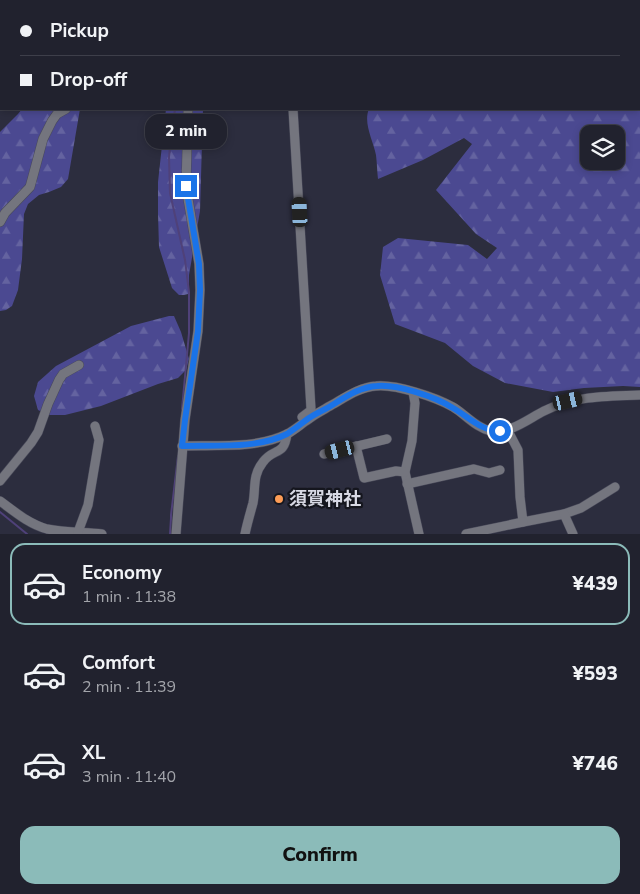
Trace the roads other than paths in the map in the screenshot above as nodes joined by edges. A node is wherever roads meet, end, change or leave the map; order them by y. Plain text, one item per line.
1 (64, 110) edge
2 (188, 110) edge
3 (294, 110) edge
4 (0, 222) edge
5 (78, 365) dead end
6 (413, 392) junction
7 (640, 395) edge
8 (95, 426) dead end
9 (508, 429) junction
10 (290, 432) junction
11 (387, 438) dead end
12 (182, 446) junction
13 (356, 446) junction
14 (324, 454) dead end
15 (500, 470) dead end
16 (405, 472) junction
17 (0, 481) edge
18 (407, 484) junction
19 (615, 487) dead end
20 (0, 501) edge
21 (564, 514) junction
22 (523, 522) junction
23 (78, 532) junction
24 (102, 534) edge
25 (176, 534) edge
26 (244, 534) edge
27 (419, 534) edge
28 (466, 534) edge
29 (573, 534) edge

1 - 4 street
2 - 12 street
3 - 10 street
5 - 17 street
6 - 9 street
6 - 10 street
6 - 16 street
7 - 9 street
8 - 23 street
9 - 22 street
10 - 12 street
10 - 26 street
11 - 13 street
12 - 25 street
13 - 14 street
13 - 16 street
15 - 18 street
16 - 18 street
18 - 27 street
19 - 21 street
20 - 23 street
21 - 22 street
21 - 29 street
22 - 28 street
23 - 24 street

